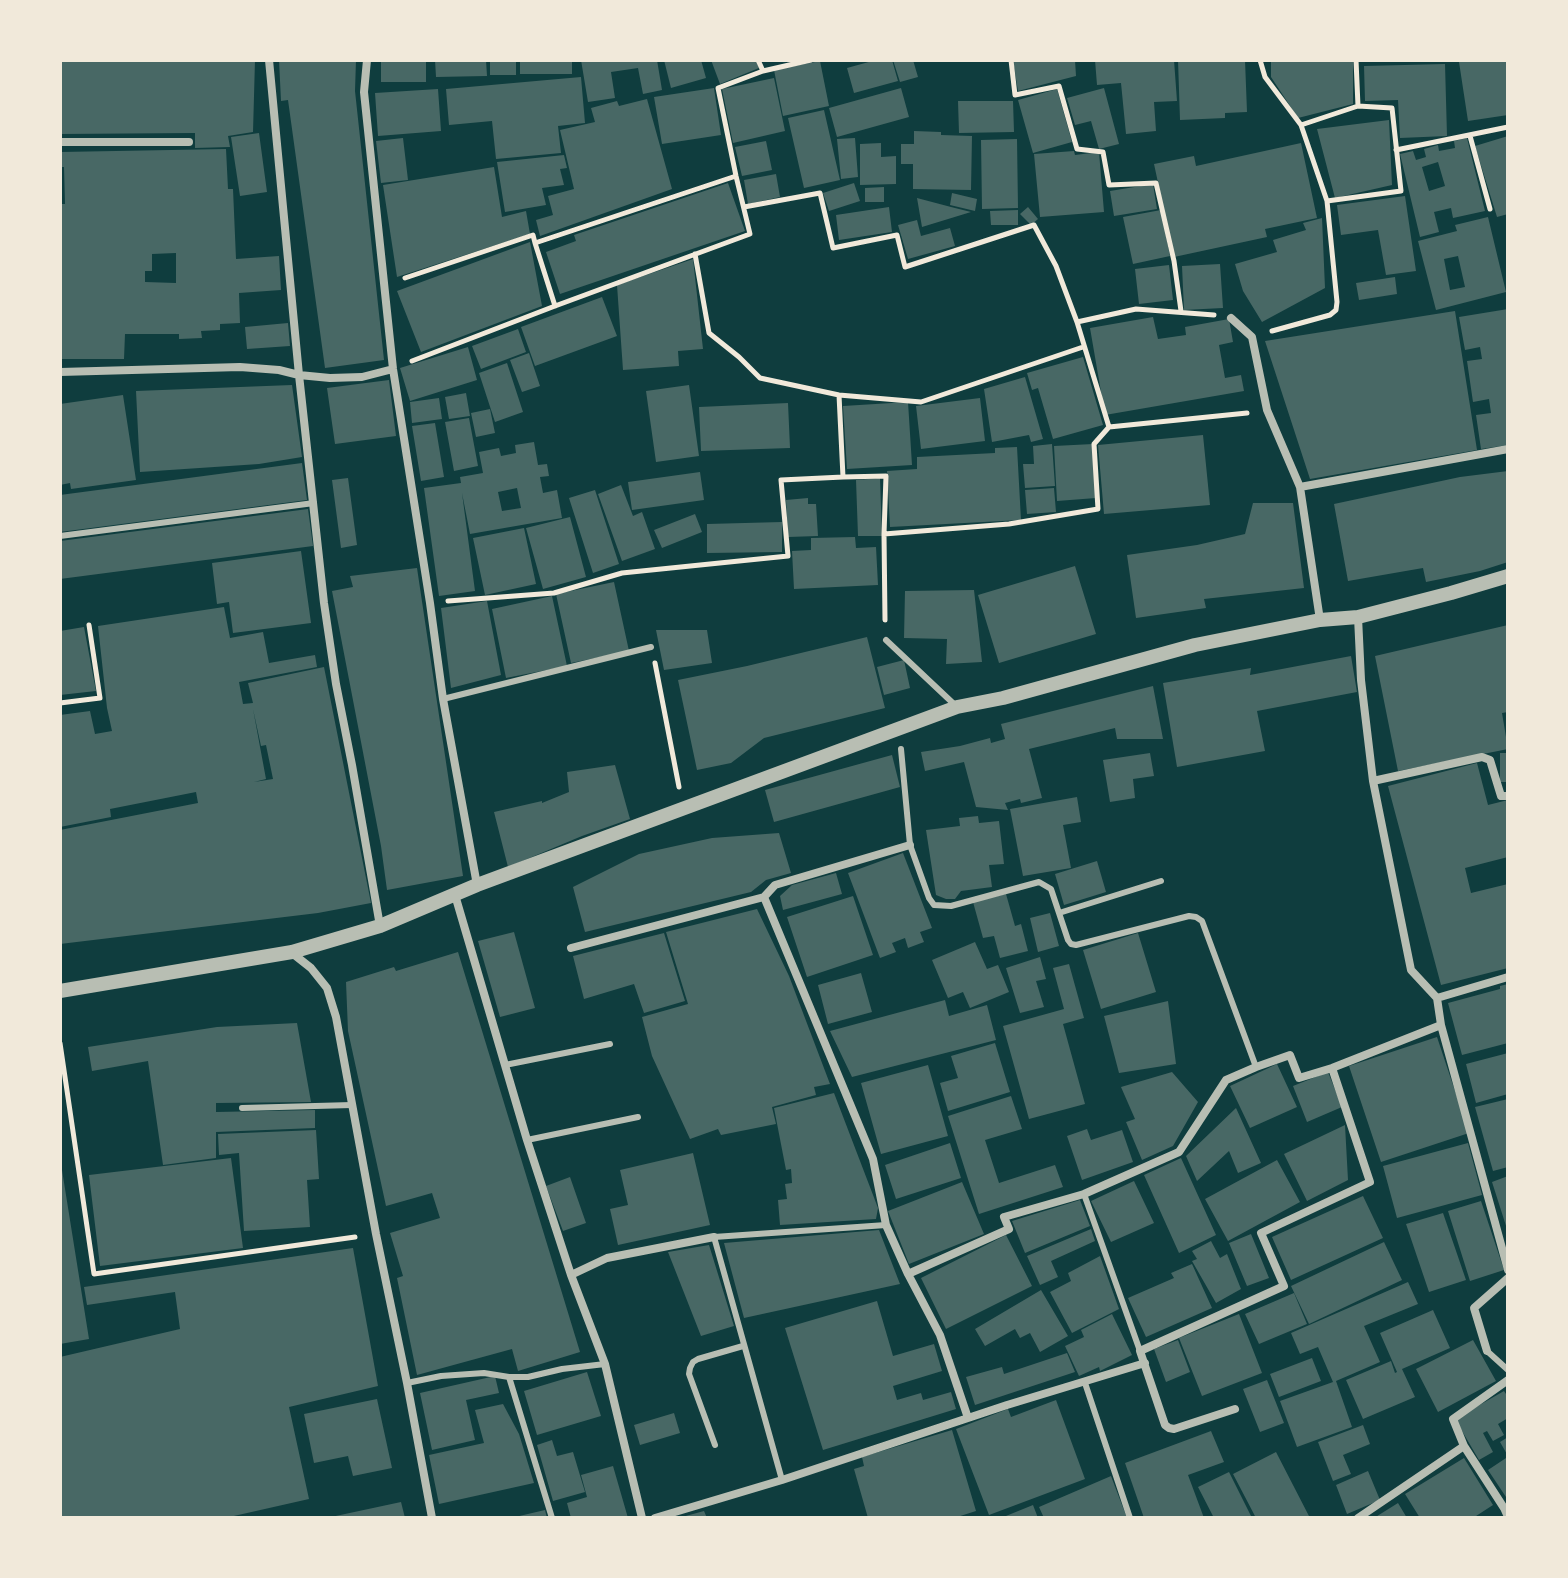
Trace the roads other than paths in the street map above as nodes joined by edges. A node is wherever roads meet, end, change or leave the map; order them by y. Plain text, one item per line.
1 (269, 60) edge
2 (367, 60) edge
3 (60, 142) edge
4 (189, 142) dead end
5 (1231, 318) road end
6 (393, 369) junction
7 (60, 372) edge
8 (299, 375) junction
9 (1508, 449) edge
10 (1300, 487) junction
11 (314, 503) junction
12 (60, 536) edge
13 (1508, 576) edge
14 (1358, 617) junction
15 (1320, 620) junction
16 (886, 640) road end
17 (651, 647) road end
18 (443, 699) junction
19 (957, 707) junction
20 (901, 749) dead end
21 (1373, 781) junction
22 (1508, 796) edge
23 (910, 845) junction
24 (1161, 881) dead end
25 (477, 885) junction
26 (455, 895) junction
27 (764, 897) junction
28 (1059, 913) junction
29 (380, 926) junction
30 (571, 948) dead end
31 (292, 952) junction
32 (1508, 977) edge
33 (60, 991) edge
34 (1437, 998) junction
35 (1441, 1025) junction
36 (610, 1044) dead end
37 (505, 1065) junction
38 (1256, 1067) junction
39 (1332, 1068) junction
40 (352, 1105) junction
41 (242, 1108) dead end
42 (638, 1117) dead end
43 (527, 1140) junction
44 (1084, 1194) junction
45 (886, 1225) junction
46 (714, 1237) junction
47 (1508, 1270) edge
48 (908, 1274) junction
49 (571, 1275) junction
50 (1508, 1278) edge
51 (743, 1346) junction
52 (1140, 1351) junction
53 (1487, 1351) joint
54 (1145, 1363) junction
55 (605, 1364) junction
56 (1508, 1370) edge
57 (509, 1377) junction
58 (1508, 1380) edge
59 (407, 1383) junction
60 (1085, 1383) junction
61 (1235, 1409) dead end
62 (968, 1418) junction
63 (715, 1445) dead end
64 (1464, 1446) junction
65 (782, 1480) junction
66 (1507, 1510) edge
67 (432, 1518) edge
68 (552, 1518) edge
69 (642, 1518) edge
70 (655, 1518) edge
71 (1130, 1518) edge
72 (1358, 1518) edge

1 - 8 street
2 - 6 street
3 - 4 street
5 - 10 street
6 - 8 street
6 - 18 street
7 - 8 street
8 - 11 street
9 - 10 street
10 - 15 street
11 - 12 lane
11 - 29 street
13 - 14 street
14 - 15 street
14 - 21 street
15 - 19 street
16 - 19 lane
17 - 18 lane
18 - 25 street
19 - 25 street
20 - 23 lane
21 - 22 street
21 - 34 street
23 - 27 street
23 - 28 lane
24 - 28 lane
25 - 26 street
26 - 29 street
26 - 37 street
27 - 30 street
27 - 45 street
28 - 38 lane
29 - 31 street
31 - 33 street
31 - 40 street
32 - 34 street
34 - 35 street
35 - 39 street
35 - 47 street
36 - 37 lane
37 - 43 street
38 - 39 street
38 - 44 street
39 - 52 street
40 - 41 lane
40 - 59 street
42 - 43 lane
43 - 49 street
44 - 48 street
44 - 52 lane
45 - 46 lane
45 - 48 street
46 - 49 street
46 - 51 lane
48 - 62 street
49 - 55 street
50 - 53 street
51 - 63 lane
51 - 65 lane
52 - 54 street
53 - 56 lane
54 - 60 street
54 - 61 street
55 - 57 lane
55 - 69 street
57 - 59 lane
57 - 68 lane
58 - 64 street
59 - 67 street
60 - 62 street
60 - 71 lane
62 - 65 street
64 - 66 street
64 - 72 street
65 - 70 street

